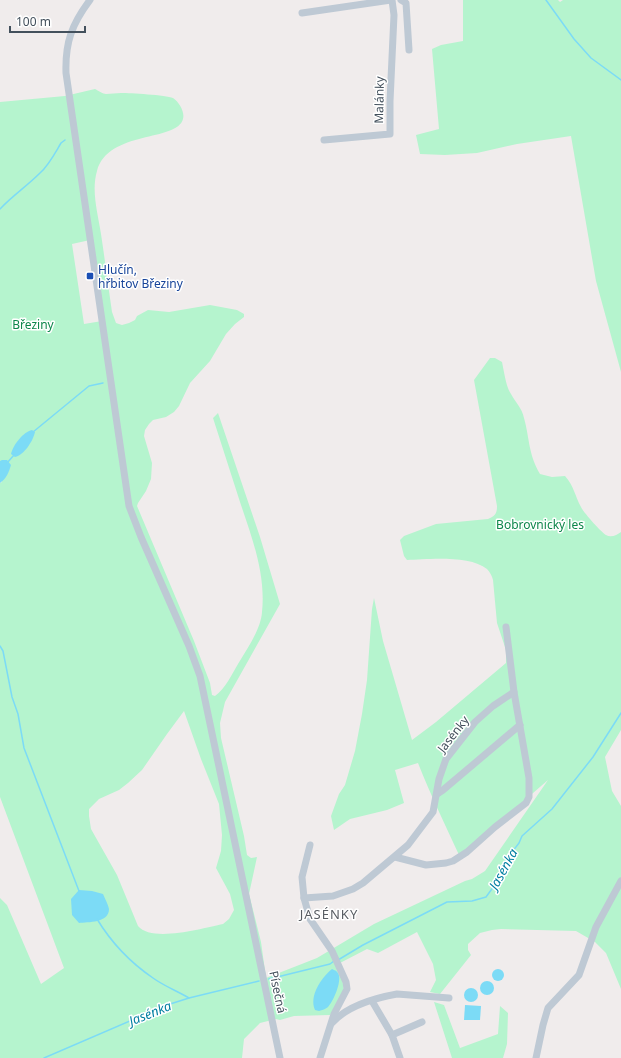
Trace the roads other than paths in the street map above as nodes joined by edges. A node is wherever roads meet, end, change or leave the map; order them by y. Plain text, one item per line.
1 (90, 0) edge
2 (391, 0) edge
3 (404, 2) edge
4 (302, 13) dead end
5 (409, 50) dead end
6 (324, 140) dead end
7 (506, 627) dead end
8 (514, 692) junction
9 (520, 725) junction
10 (437, 794) junction
11 (310, 845) dead end
12 (395, 857) junction
13 (621, 881) edge
14 (304, 898) junction
15 (449, 998) dead end
16 (372, 1001) junction
17 (422, 1022) dead end
18 (330, 1026) junction
19 (392, 1035) junction
20 (280, 1058) edge
21 (320, 1058) edge
22 (400, 1058) edge
23 (536, 1058) edge

1 - 20 street, Písečná
2 - 4 street, Malánky
2 - 6 street, Malánky
3 - 5 street
7 - 8 street
8 - 9 street
8 - 10 street, Jasénky
9 - 10 street
9 - 12 street
10 - 12 street, Jasénky
11 - 14 street
12 - 14 street, Jasénky
13 - 23 street
14 - 18 street
15 - 16 street
16 - 18 street
16 - 19 street
17 - 19 street
18 - 21 street
19 - 22 street

